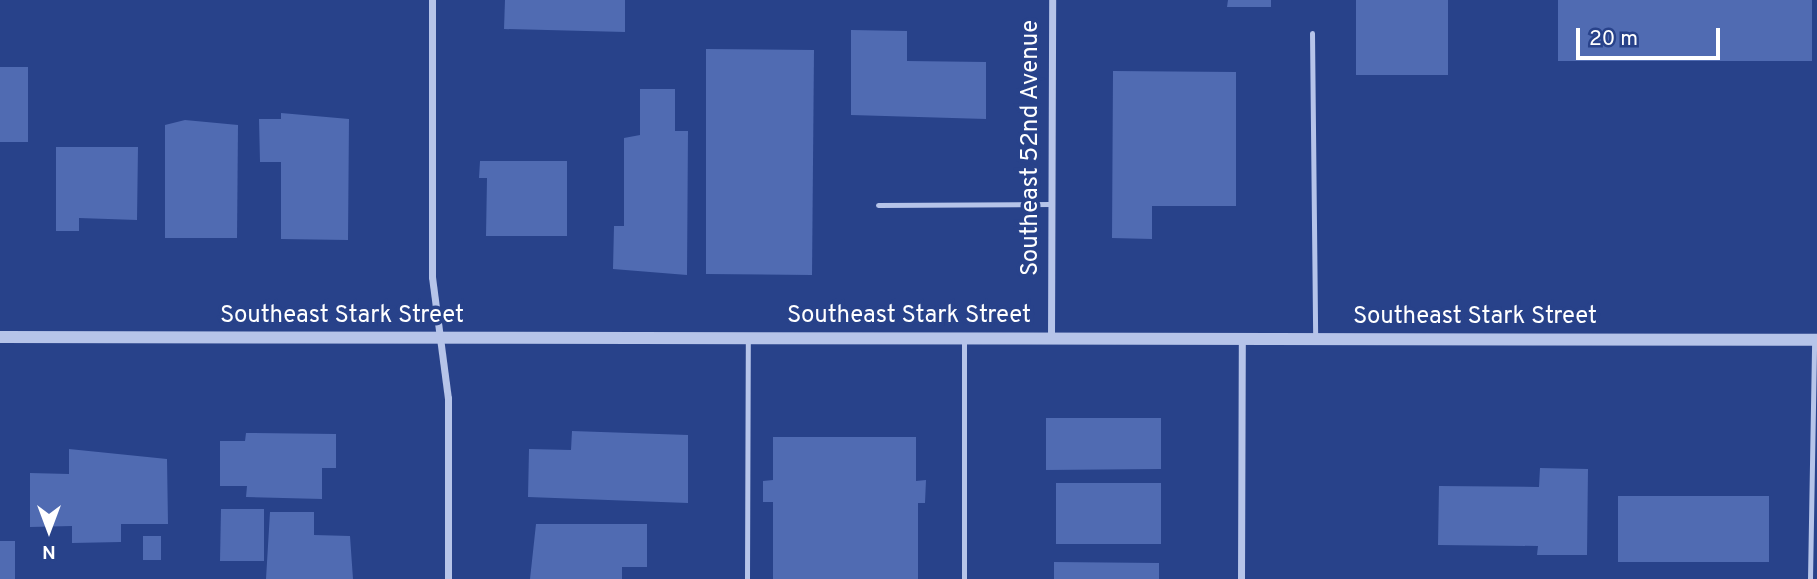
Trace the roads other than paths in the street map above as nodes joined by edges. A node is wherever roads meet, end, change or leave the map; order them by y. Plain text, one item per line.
1 (432, 0) edge
2 (1052, 0) edge
3 (1312, 33) dead end
4 (1052, 204) junction
5 (878, 205) dead end
6 (0, 337) edge
7 (440, 338) junction
8 (748, 338) junction
9 (964, 339) junction
10 (1051, 339) junction
11 (1242, 339) junction
12 (1315, 339) junction
13 (1815, 340) edge
14 (448, 579) edge
15 (747, 579) edge
16 (964, 579) edge
17 (1241, 579) edge
18 (1810, 579) edge

1 - 7 street
2 - 4 street, Southeast 52nd Avenue
3 - 12 lane
4 - 5 lane
4 - 10 street, Southeast 52nd Avenue
6 - 7 street, Southeast Stark Street
7 - 8 street, Southeast Stark Street
7 - 14 street
8 - 9 street, Southeast Stark Street
8 - 15 lane
9 - 10 street, Southeast Stark Street
9 - 16 lane
10 - 11 street, Southeast Stark Street
11 - 12 street, Southeast Stark Street
11 - 17 street
12 - 13 street, Southeast Stark Street
13 - 18 lane

